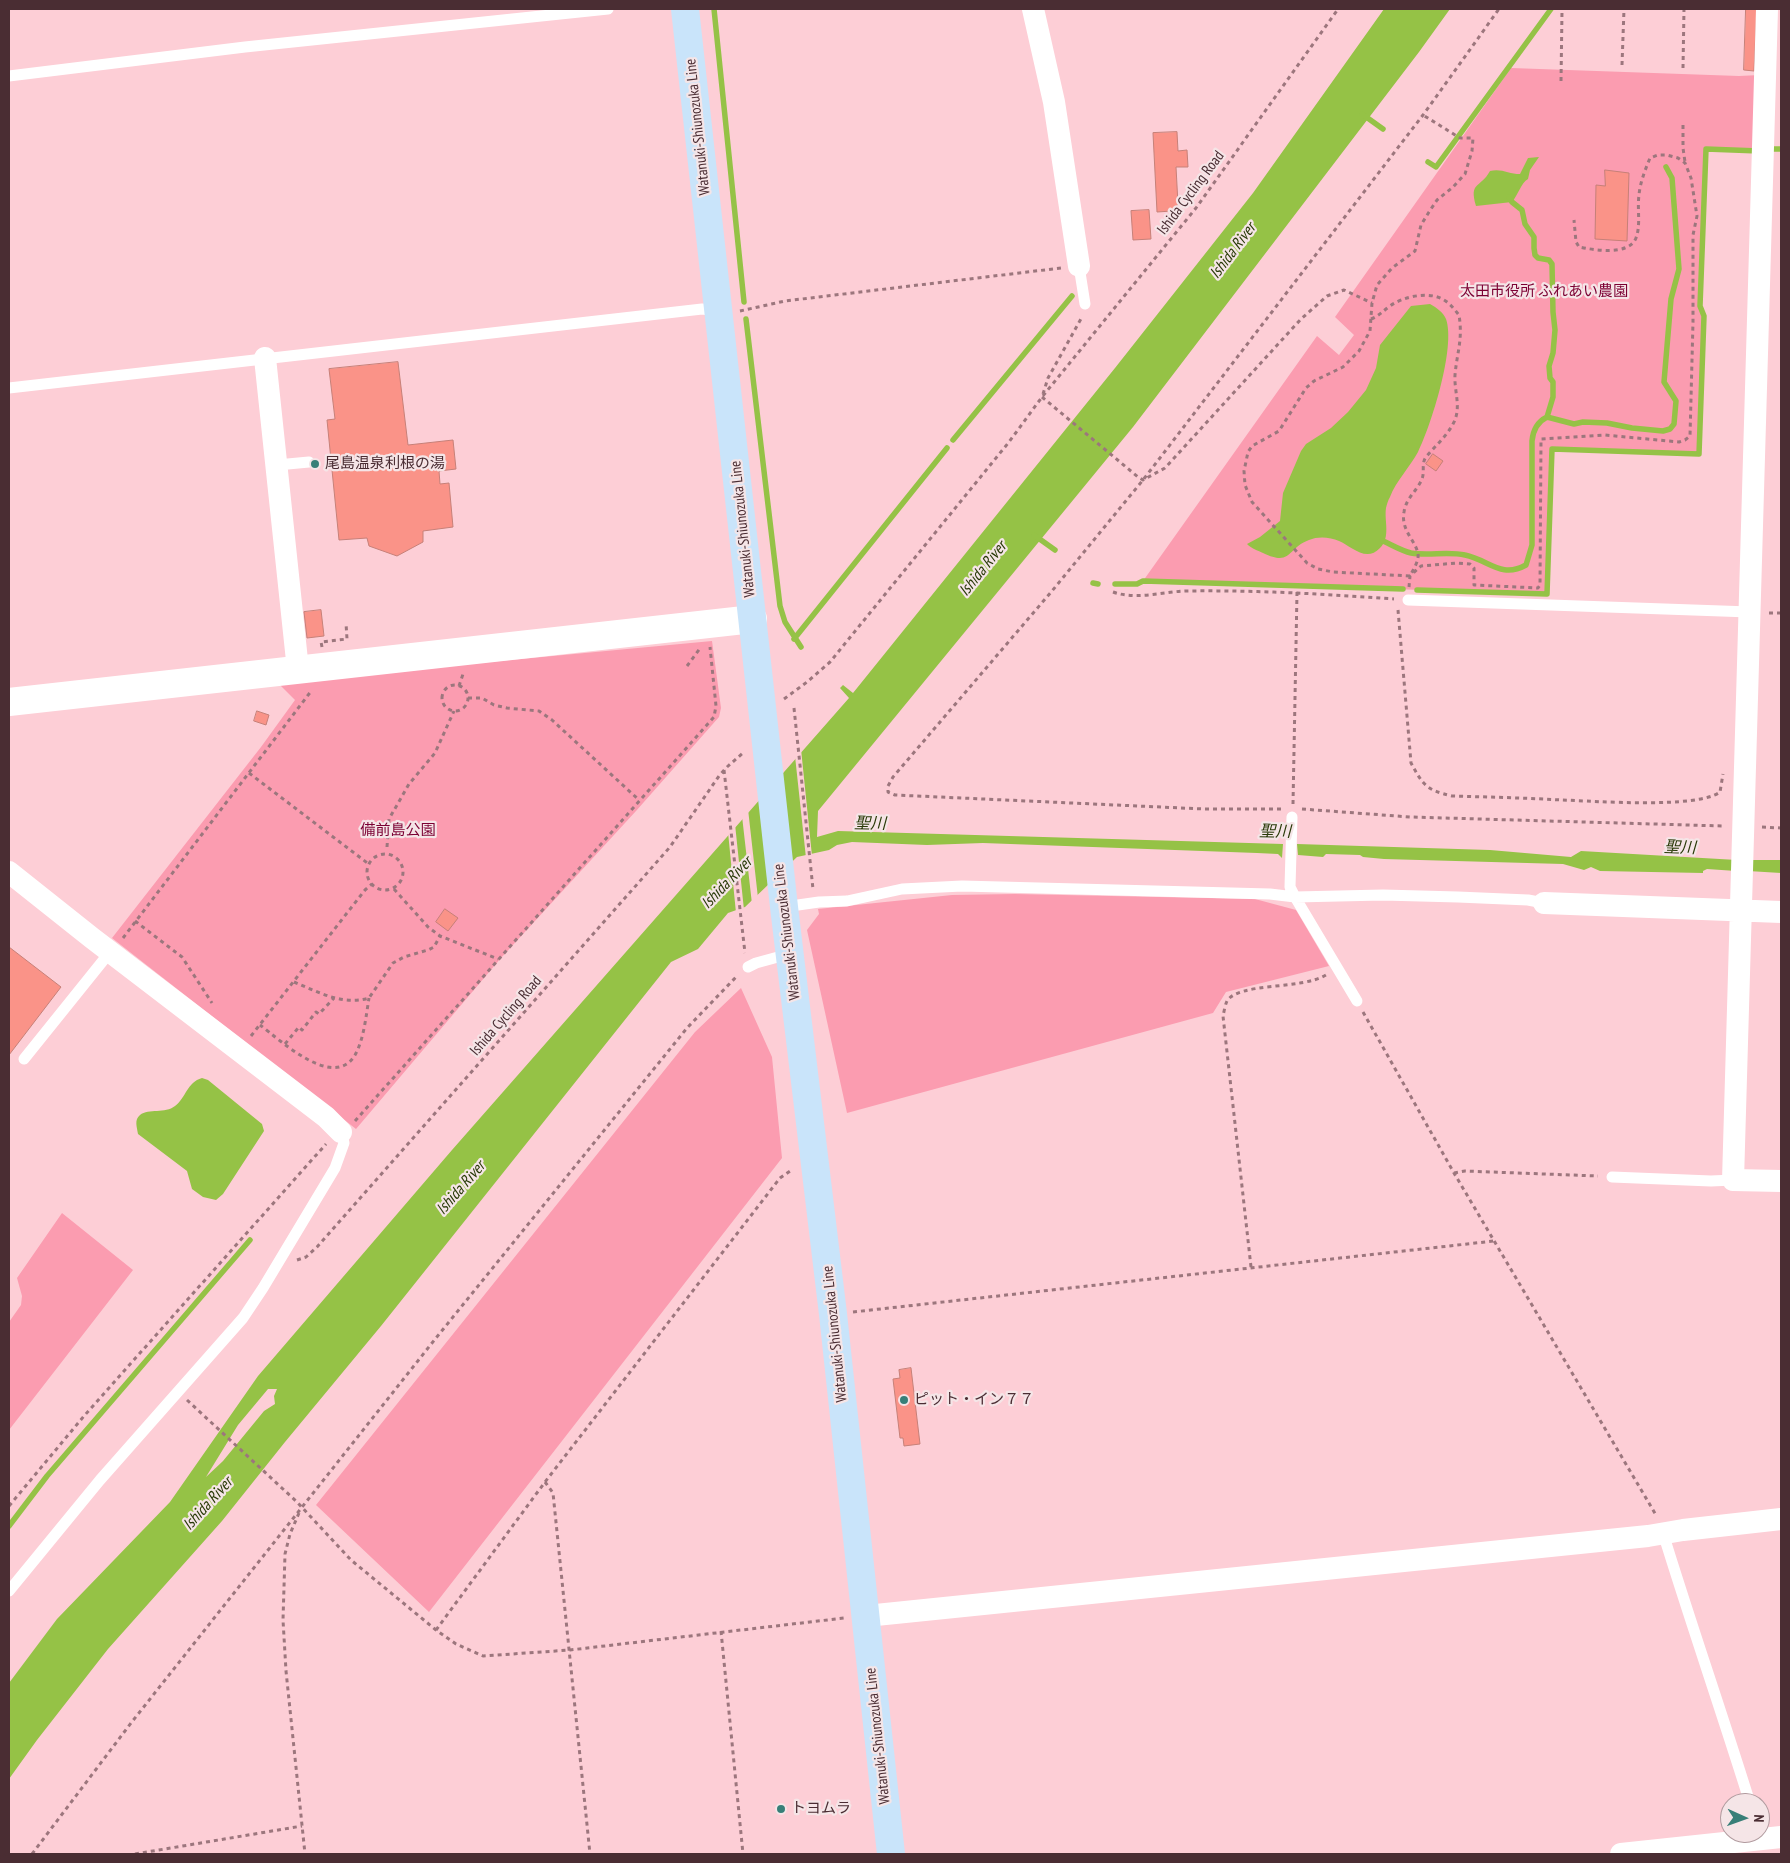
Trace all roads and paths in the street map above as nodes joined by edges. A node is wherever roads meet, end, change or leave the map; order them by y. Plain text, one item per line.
1 (608, 9) edge
2 (685, 9) edge
3 (1033, 9) edge
4 (1338, 9) edge
5 (1499, 9) edge
6 (1563, 9) edge
7 (1624, 9) edge
8 (1684, 9) edge
9 (1766, 9) edge
10 (1622, 65) dead end
11 (1683, 68) dead end
12 (9, 76) edge
13 (1561, 82) dead end
14 (1423, 115) junction
15 (1683, 125) dead end
16 (1685, 163) junction
17 (1574, 220) dead end
18 (1079, 266) junction
19 (1372, 303) junction
20 (1085, 304) joint
21 (750, 310) dead end
22 (718, 311) junction
23 (1371, 319) junction
24 (265, 358) junction
25 (9, 388) edge
26 (1042, 396) junction
27 (309, 462) dead end
28 (277, 465) junction
29 (1143, 480) junction
30 (1410, 576) junction
31 (1114, 592) dead end
32 (1297, 592) junction
33 (1403, 599) junction
34 (1750, 612) junction
35 (753, 619) junction
36 (687, 666) dead end
37 (455, 672) dead end
38 (306, 679) junction
39 (459, 686) junction
40 (789, 696) dead end
41 (468, 698) junction
42 (9, 702) edge
43 (794, 708) dead end
44 (454, 711) junction
45 (758, 748) junction
46 (1724, 765) dead end
47 (724, 770) junction
48 (249, 773) junction
49 (639, 800) junction
50 (1292, 813) junction
51 (1781, 828) edge
52 (1744, 829) junction
53 (387, 847) dead end
54 (370, 865) junction
55 (9, 872) edge
56 (372, 884) junction
57 (394, 888) junction
58 (813, 892) dead end
59 (1292, 892) junction
60 (783, 902) junction
61 (1544, 903) joint
62 (1742, 905) junction
63 (1781, 912) edge
64 (135, 920) junction
65 (440, 936) junction
66 (115, 947) junction
67 (789, 954) junction
68 (498, 959) junction
69 (747, 962) junction
70 (1336, 969) junction
71 (294, 982) junction
72 (334, 998) junction
73 (370, 998) junction
74 (1357, 1001) joint
75 (217, 1011) dead end
76 (260, 1025) junction
77 (249, 1038) dead end
78 (285, 1044) junction
79 (24, 1059) dead end
80 (346, 1125) junction
81 (815, 1165) junction
82 (1454, 1173) junction
83 (1612, 1177) joint
84 (1734, 1180) junction
85 (1781, 1181) edge
86 (1494, 1240) junction
87 (290, 1262) dead end
88 (1251, 1266) junction
89 (833, 1314) junction
90 (192, 1405) dead end
91 (545, 1482) junction
92 (9, 1506) edge
93 (302, 1508) junction
94 (1781, 1519) edge
95 (1664, 1534) junction
96 (9, 1591) edge
97 (866, 1616) junction
98 (837, 1619) dead end
99 (436, 1630) junction
100 (721, 1631) junction
101 (570, 1650) junction
102 (1747, 1793) edge
103 (302, 1826) junction
104 (1720, 1842) edge
105 (32, 1854) edge
106 (135, 1854) edge
107 (305, 1854) edge
108 (590, 1854) edge
109 (743, 1854) edge
110 (891, 1854) edge
111 (1621, 1854) edge

1 - 12 lane
2 - 22 main road, Watanuki-Shiunozuka Line
3 - 18 street
4 - 26 path, Ishida Cycling Road
5 - 14 path
6 - 13 path
7 - 10 path
8 - 11 path
9 - 34 street
14 - 19 path
14 - 29 path
15 - 16 path
16 - 17 path
16 - 30 path
18 - 20 lane
18 - 21 path
19 - 23 path
19 - 29 path
20 - 26 path
22 - 24 lane
22 - 35 main road, Watanuki-Shiunozuka Line
23 - 30 path
23 - 30 path
24 - 25 lane
24 - 28 street
26 - 29 path
26 - 40 path
27 - 28 lane
28 - 38 street
29 - 50 path
30 - 33 path
31 - 32 path
32 - 33 path
32 - 50 path
33 - 34 lane
33 - 46 path
34 - 52 street
35 - 38 street
35 - 45 main road, Watanuki-Shiunozuka Line
36 - 49 path
37 - 39 path
38 - 42 street
38 - 48 path
39 - 41 path
39 - 44 path
41 - 44 path
41 - 49 path
43 - 58 path
44 - 53 path
45 - 47 path, Ishida Cycling Road
45 - 60 main road, Watanuki-Shiunozuka Line
47 - 69 path
47 - 87 path, Ishida Cycling Road
48 - 54 path
48 - 64 path
49 - 68 path
50 - 52 path
50 - 59 lane
51 - 52 path
52 - 62 street
54 - 56 path
54 - 57 path
55 - 66 street
56 - 57 path
56 - 71 path
57 - 65 path
59 - 60 lane
59 - 61 lane
59 - 70 lane
60 - 67 main road, Watanuki-Shiunozuka Line
61 - 62 street
62 - 63 street
62 - 84 street
64 - 66 path
64 - 75 path
65 - 68 path
65 - 73 path
66 - 79 lane
66 - 80 street
67 - 69 lane
67 - 81 main road, Watanuki-Shiunozuka Line
68 - 80 path
69 - 93 path
70 - 74 lane
70 - 88 path
71 - 72 path
71 - 76 path
72 - 73 path
72 - 78 path
73 - 78 path
74 - 82 path
76 - 77 path
76 - 78 path
80 - 92 path
80 - 96 lane
81 - 89 main road, Watanuki-Shiunozuka Line
81 - 91 path
82 - 83 path
82 - 86 path
83 - 84 lane
84 - 85 street
86 - 88 path
86 - 95 path
88 - 89 path
89 - 97 main road, Watanuki-Shiunozuka Line
90 - 93 path
91 - 99 path
91 - 101 path
93 - 99 path
93 - 103 path
93 - 105 path
94 - 95 street
95 - 97 street
95 - 102 lane
97 - 110 main road, Watanuki-Shiunozuka Line
98 - 100 path
99 - 101 path
100 - 101 path
100 - 109 path
101 - 108 path
103 - 106 path
103 - 107 path
104 - 111 street

